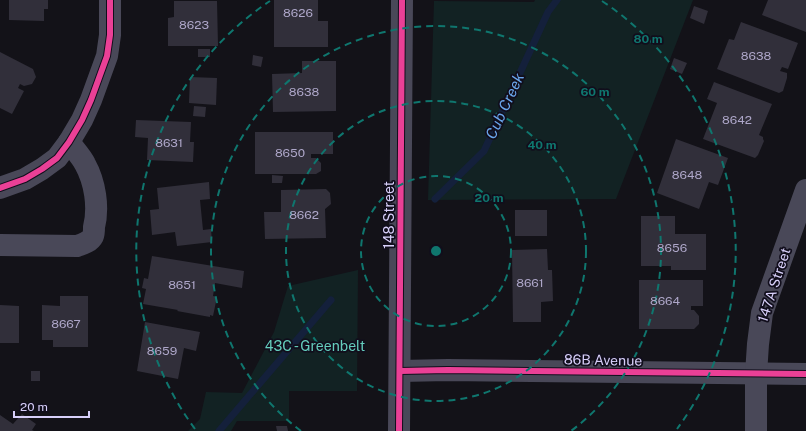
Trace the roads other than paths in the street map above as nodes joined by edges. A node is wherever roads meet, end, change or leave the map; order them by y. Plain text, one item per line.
1 (110, 0) edge
2 (402, 0) edge
3 (69, 142) junction
4 (0, 188) edge
5 (806, 190) edge
6 (0, 245) edge
7 (400, 371) junction
8 (756, 374) junction
9 (806, 374) edge
10 (399, 431) edge
11 (756, 431) edge

1 - 3 street
2 - 7 street, 148 Street
3 - 4 street
3 - 6 street
5 - 8 street, 147A Street
7 - 8 street, 86B Avenue
7 - 10 street, 148 Street
8 - 9 street, 86B Avenue
8 - 11 street, 147A Street

